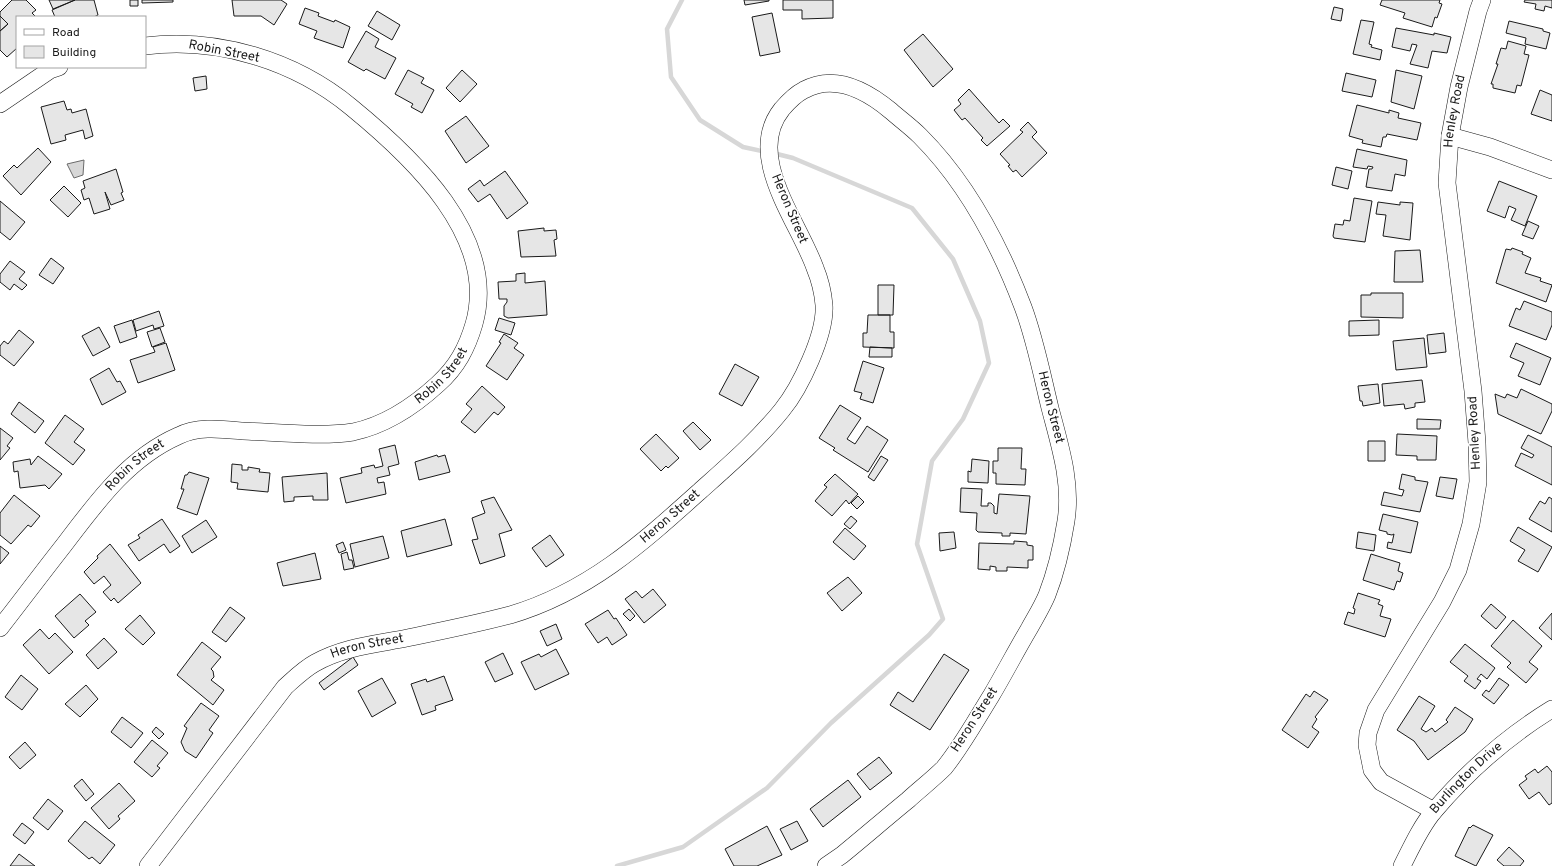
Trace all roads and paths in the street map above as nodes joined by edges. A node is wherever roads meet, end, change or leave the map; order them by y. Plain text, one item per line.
1 (1482, 0) edge
2 (146, 46) edge
3 (55, 68) edge
4 (0, 104) edge
5 (1450, 136) junction
6 (1552, 170) edge
7 (0, 628) edge
8 (1552, 708) edge
9 (1434, 812) junction
10 (148, 866) edge
11 (826, 866) edge
12 (1402, 866) edge

1 - 5 street, Henley Road
2 - 7 street, Robin Street
3 - 4 street
5 - 6 street
5 - 9 street, Henley Road
8 - 9 street, Burlington Drive
9 - 12 street, Burlington Drive
10 - 11 street, Heron Street

